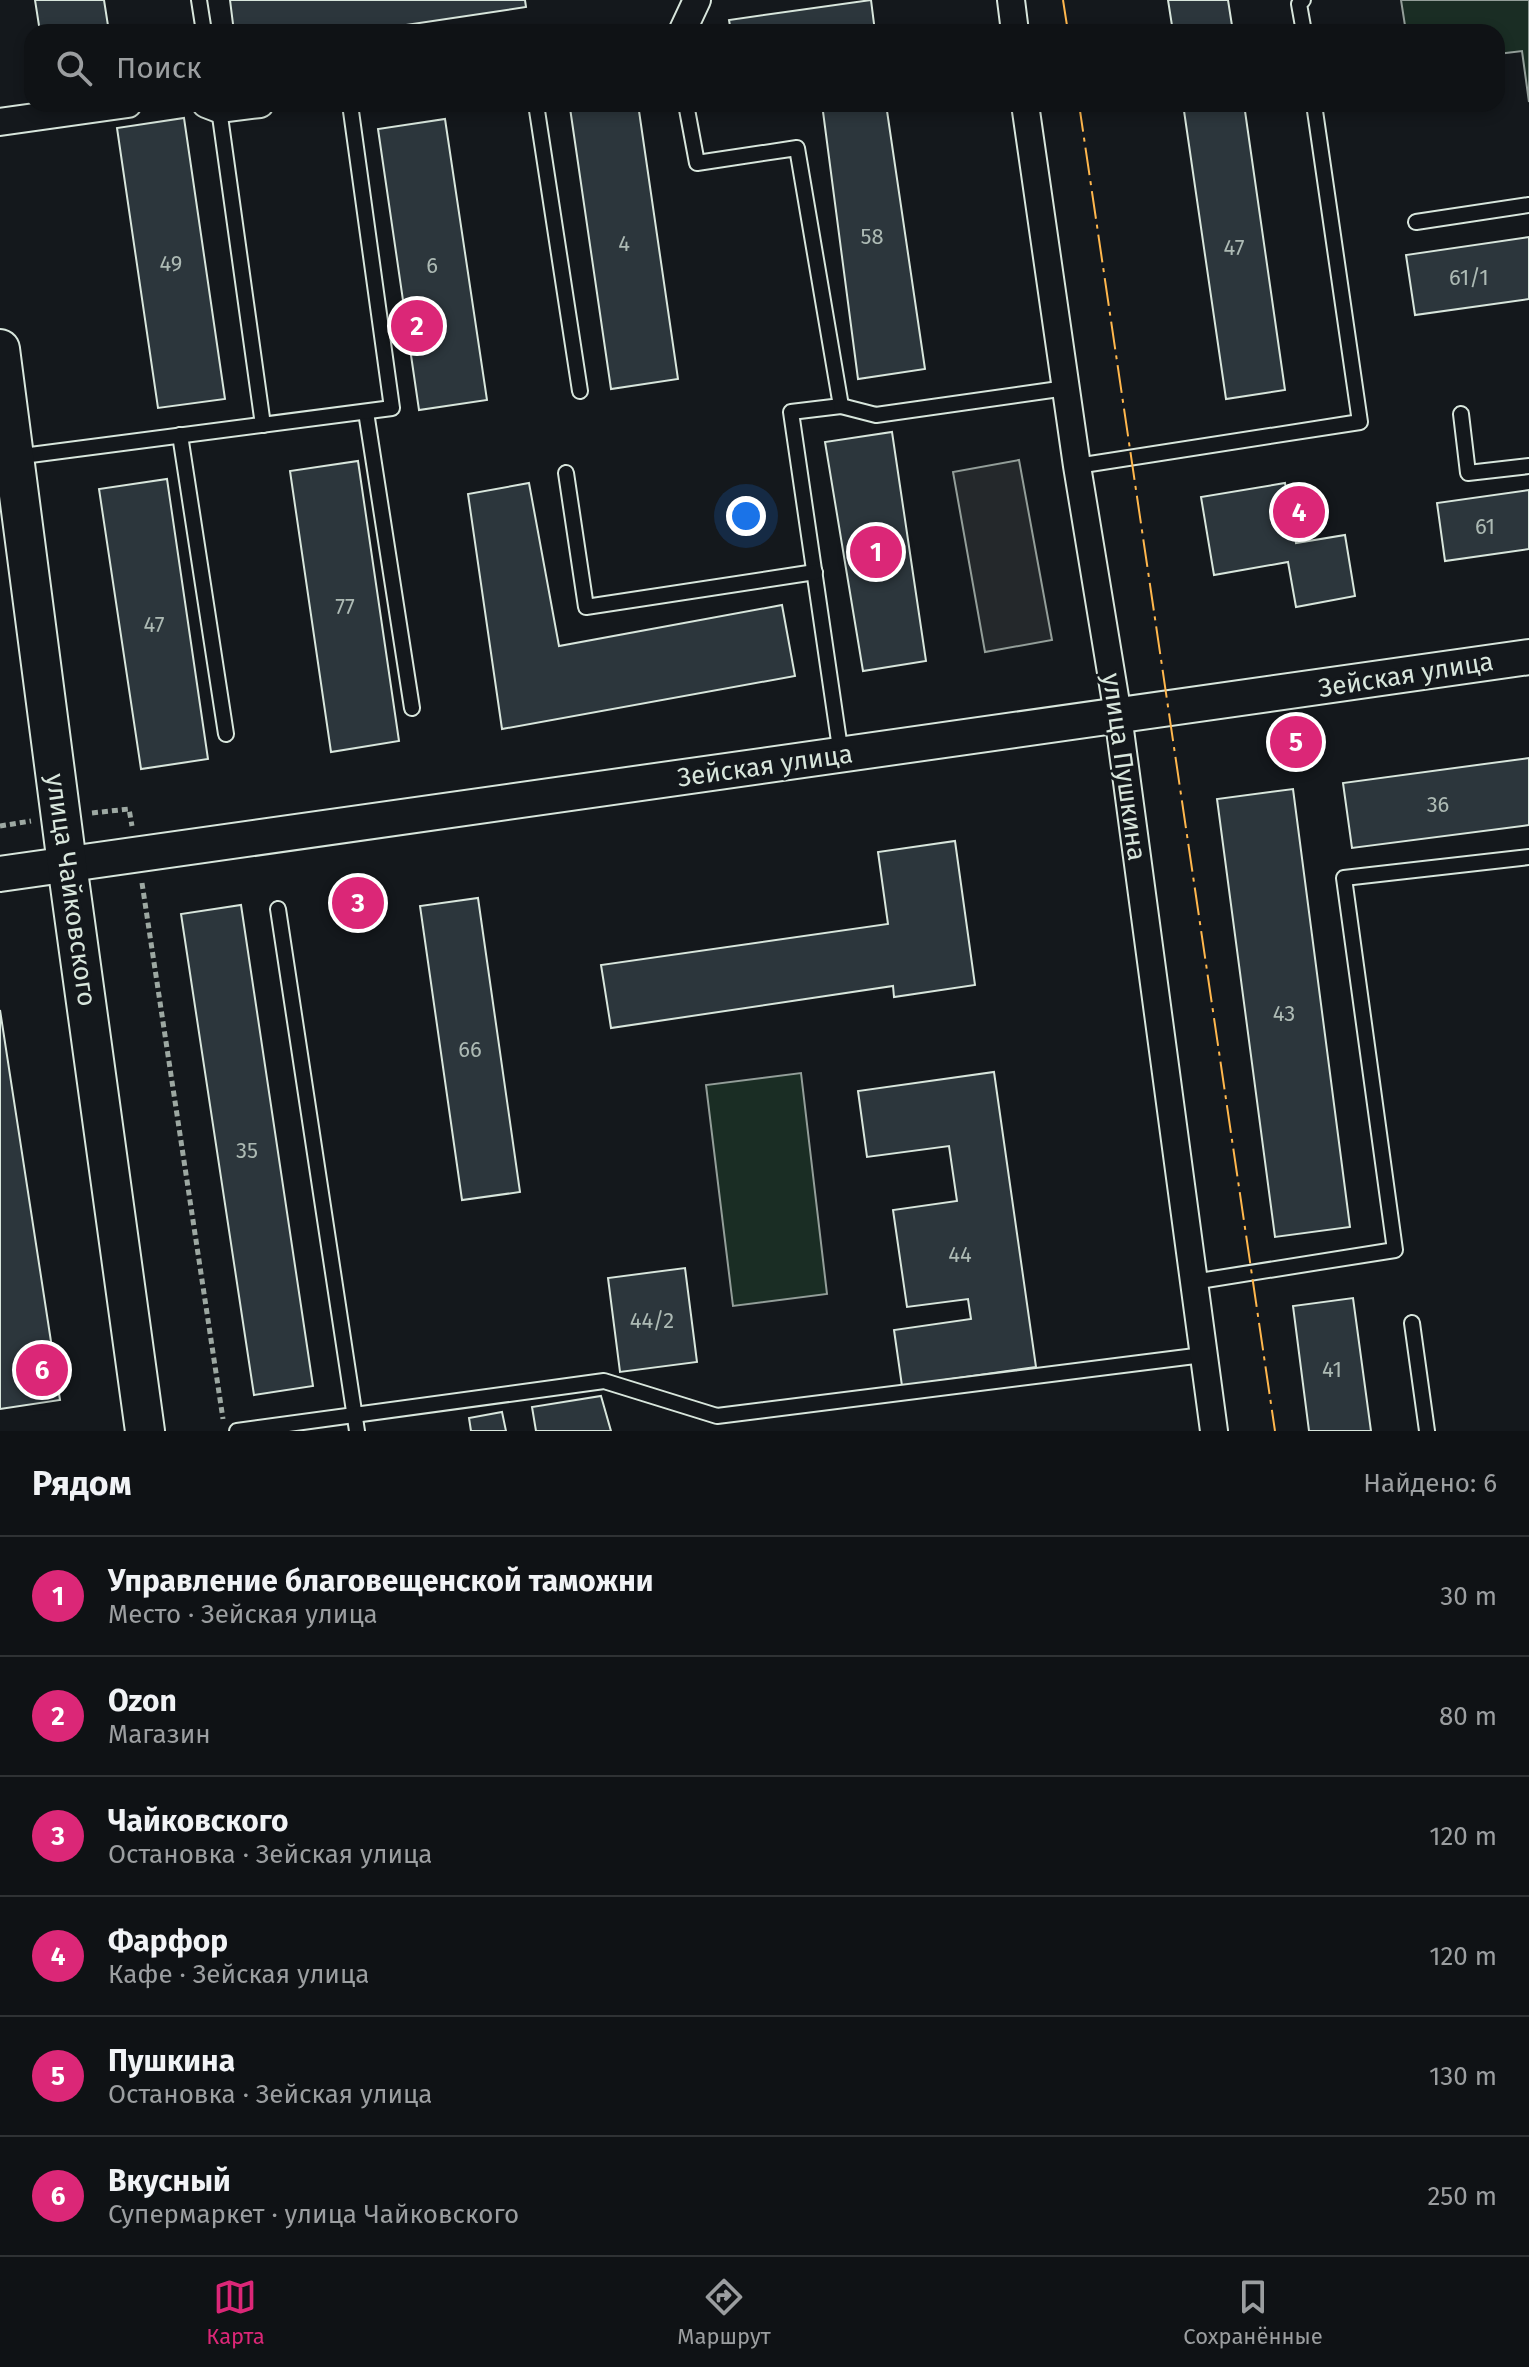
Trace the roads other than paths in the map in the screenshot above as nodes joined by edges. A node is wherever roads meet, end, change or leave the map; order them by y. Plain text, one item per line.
1 (199, 0) edge
2 (697, 0) edge
3 (1011, 0) edge
4 (1303, 0) edge
5 (203, 24) edge
6 (686, 24) edge
7 (1014, 24) edge
8 (1303, 24) edge
9 (71, 112) edge
10 (213, 112) edge
11 (351, 112) edge
12 (537, 112) edge
13 (687, 112) edge
14 (1026, 112) edge
15 (1315, 112) edge
16 (0, 122) edge
17 (1529, 205) edge
18 (1416, 222) dead end
19 (0, 349) edge
20 (1066, 388) junction
21 (580, 391) dead end
22 (841, 406) junction
23 (366, 412) junction
24 (1461, 414) dead end
25 (263, 425) junction
26 (180, 435) junction
27 (15, 457) junction
28 (1077, 466) junction
29 (1529, 466) edge
30 (566, 473) dead end
31 (815, 572) junction
32 (1529, 657) edge
33 (412, 708) dead end
34 (1118, 715) junction
35 (226, 734) dead end
36 (841, 755) junction
37 (1529, 857) edge
38 (67, 864) junction
39 (0, 874) edge
40 (278, 909) dead end
41 (1193, 1282) junction
42 (1412, 1323) dead end
43 (1203, 1355) junction
44 (355, 1415) junction
45 (145, 1431) edge
46 (237, 1431) edge
47 (357, 1431) edge
48 (1214, 1431) edge
49 (1427, 1431) edge

1 - 5 lane
2 - 6 street
3 - 7 street
4 - 8 lane
9 - 16 street
10 - 25 lane
11 - 23 lane
12 - 21 lane
13 - 22 lane
14 - 20 street, улица Пушкина
15 - 28 lane
17 - 18 lane
19 - 27 main road, улица Чайковского
20 - 22 lane
20 - 28 street, улица Пушкина
22 - 31 lane
23 - 25 lane
23 - 33 lane
24 - 29 lane
25 - 26 lane
26 - 27 lane
26 - 35 lane
27 - 38 main road, улица Чайковского
28 - 34 street, улица Пушкина
30 - 31 lane
31 - 36 lane
32 - 34 street, Зейская улица
34 - 36 street, Зейская улица
34 - 41 street, улица Пушкина
36 - 38 street, Зейская улица
37 - 41 lane
38 - 39 street, Зейская улица
38 - 45 main road, улица Чайковского
40 - 44 lane
41 - 43 street, улица Пушкина
42 - 49 lane
43 - 44 lane
43 - 48 street, улица Пушкина
44 - 46 lane
44 - 47 lane

